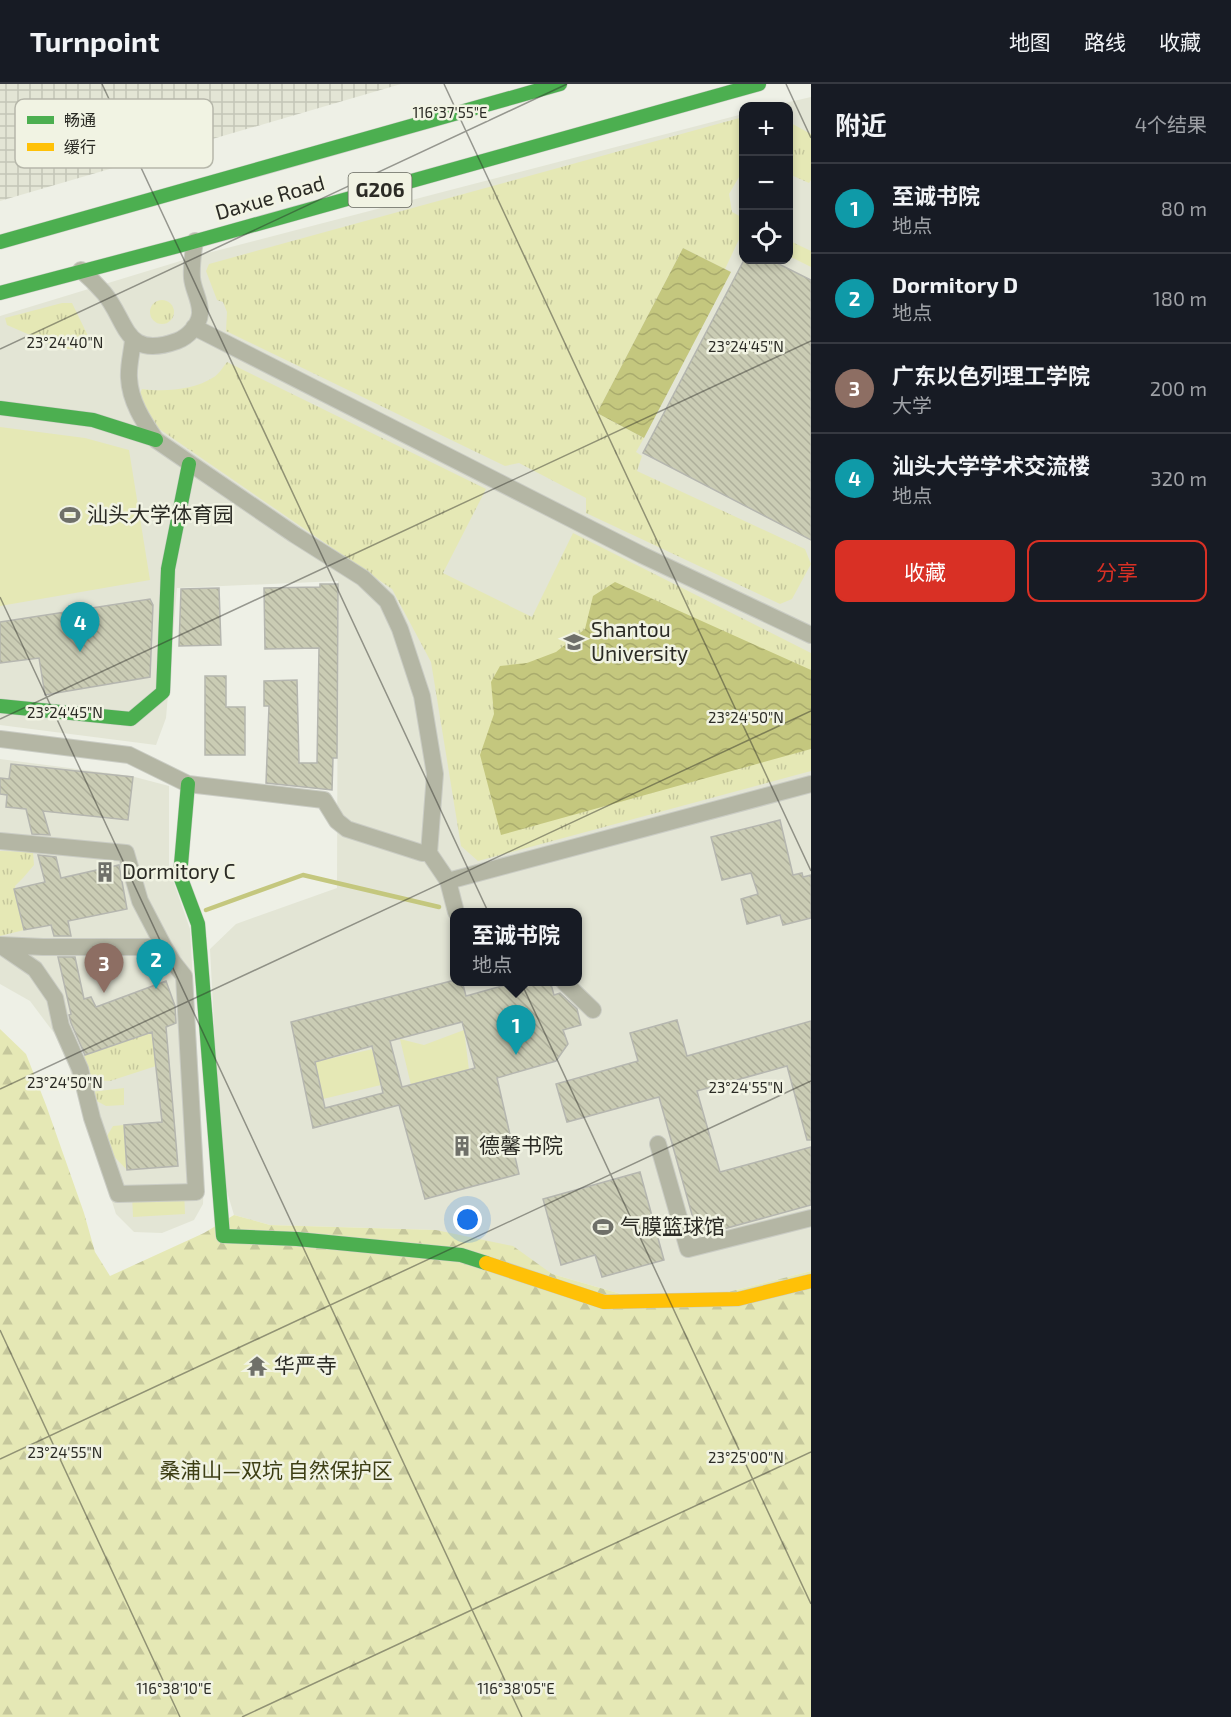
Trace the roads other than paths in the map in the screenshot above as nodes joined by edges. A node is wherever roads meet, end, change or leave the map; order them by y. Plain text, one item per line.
1 (560, 84) edge
2 (759, 84) edge
3 (195, 241) junction
4 (0, 242) edge
5 (81, 270) junction
6 (0, 293) edge
7 (194, 327) junction
8 (133, 339) junction
9 (0, 408) edge
10 (156, 440) junction
11 (189, 464) junction
12 (811, 635) edge
13 (0, 706) edge
14 (0, 739) edge
15 (188, 784) junction
16 (811, 784) edge
17 (0, 841) edge
18 (429, 853) junction
19 (448, 881) junction
20 (455, 908) edge
21 (0, 945) edge
22 (164, 947) junction
23 (569, 986) edge
24 (593, 1010) dead end
25 (658, 1144) dead end
26 (811, 1218) edge
27 (811, 1281) edge

1 - 4 main road, Daxue Road / G206
2 - 3 main road, Daxue Road / G206
3 - 5 main road, Daxue Road / G206
3 - 7 street
5 - 6 main road, Daxue Road / G206
5 - 8 street
7 - 8 street
7 - 12 street
8 - 10 street
9 - 10 main road
10 - 11 street
11 - 13 main road
11 - 18 street
14 - 15 street
15 - 18 street
15 - 27 main road
16 - 19 street
17 - 22 street
18 - 19 street
19 - 20 street
21 - 22 street
21 - 22 street
23 - 24 street
25 - 26 street

